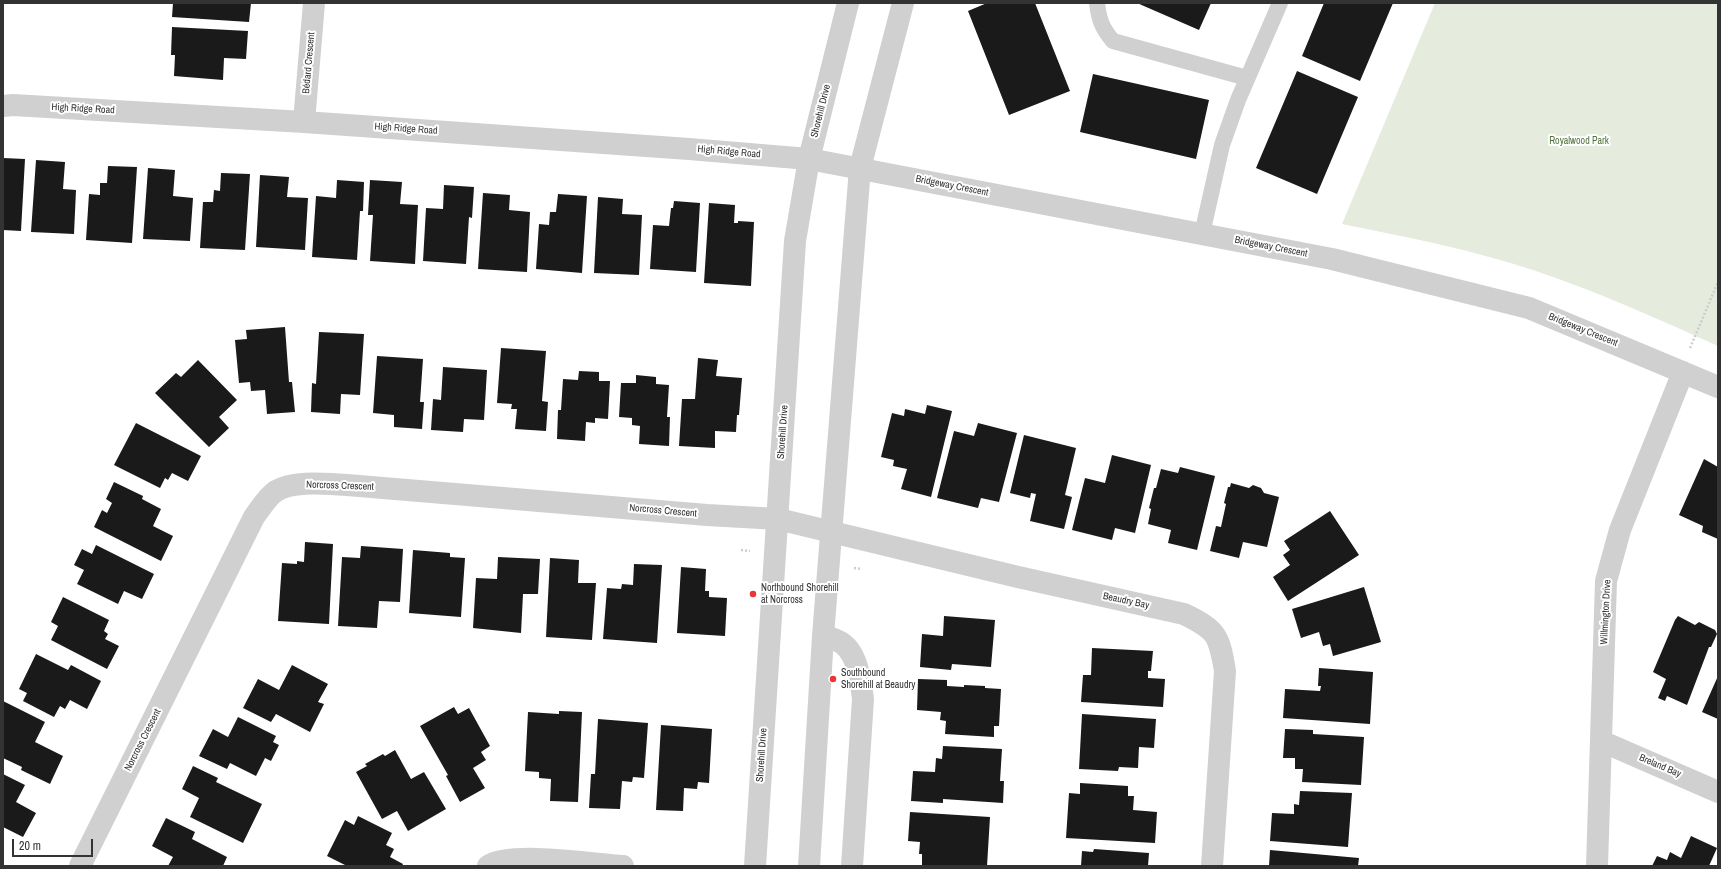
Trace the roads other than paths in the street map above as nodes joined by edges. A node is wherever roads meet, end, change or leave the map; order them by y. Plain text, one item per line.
1 (314, 3) edge
2 (848, 3) edge
3 (903, 3) edge
4 (1097, 3) edge
5 (1280, 3) edge
6 (1247, 78) junction
7 (3, 106) edge
8 (304, 122) junction
9 (809, 159) junction
10 (860, 168) junction
11 (1202, 234) junction
12 (1683, 372) junction
13 (1718, 387) edge
14 (778, 519) junction
15 (803, 524) joint
16 (833, 532) junction
17 (823, 636) junction
18 (1601, 741) junction
19 (1718, 792) edge
20 (80, 866) edge
21 (488, 866) edge
22 (623, 866) edge
23 (755, 866) edge
24 (809, 866) edge
25 (852, 866) edge
26 (1212, 866) edge
27 (1597, 866) edge

1 - 8 street, Bédard Crescent
2 - 9 street, Shorehill Drive
3 - 10 street
4 - 6 lane
5 - 6 lane
6 - 11 lane
7 - 8 street, High Ridge Road
8 - 9 street, High Ridge Road
9 - 10 street, Bridgeway Crescent
9 - 14 street, Shorehill Drive
10 - 11 street, Bridgeway Crescent
10 - 16 street
11 - 12 street, Bridgeway Crescent
12 - 13 street, Bridgeway Crescent
12 - 18 street, Willmington Drive
14 - 15 street, Norcross Crescent
14 - 20 street, Norcross Crescent
14 - 23 street, Shorehill Drive
15 - 16 street, Beaudry Bay
16 - 17 street
16 - 26 street, Beaudry Bay
17 - 24 street
17 - 25 street
18 - 19 street, Breland Bay
18 - 27 street, Willmington Drive
21 - 22 street

